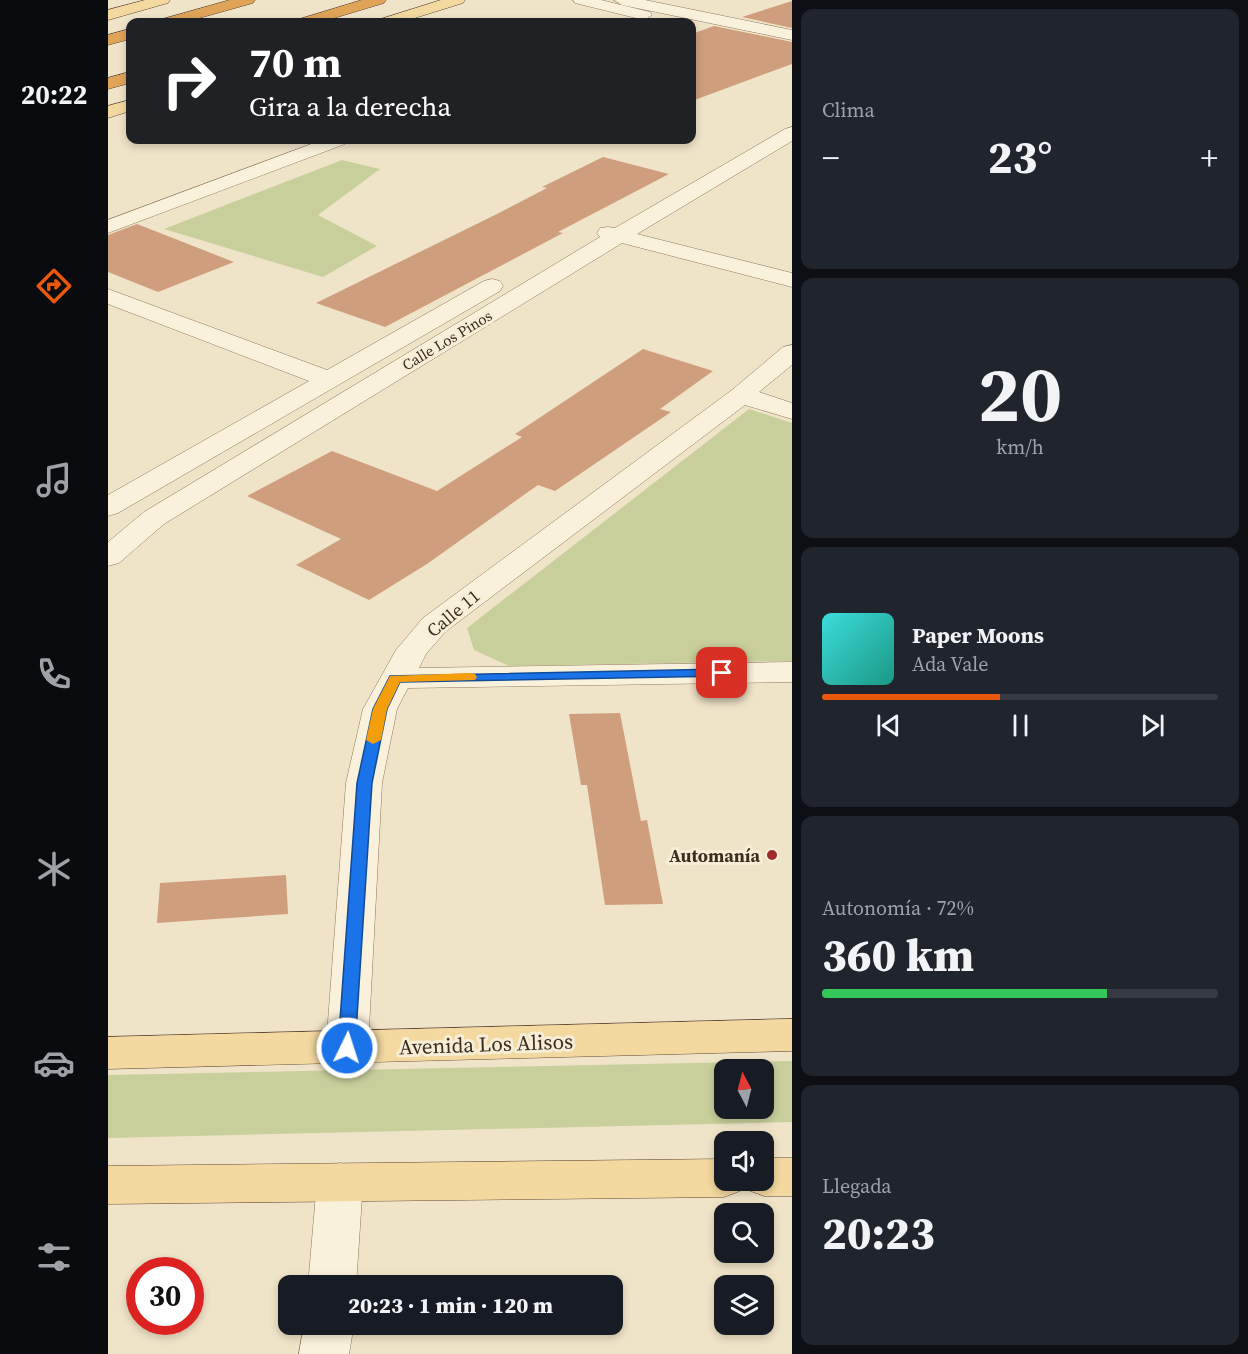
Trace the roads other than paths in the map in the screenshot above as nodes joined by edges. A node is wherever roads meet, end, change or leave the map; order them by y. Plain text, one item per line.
1 (162, 0) edge
2 (247, 0) edge
3 (378, 0) edge
4 (457, 0) edge
5 (581, 0) edge
6 (622, 0) edge
7 (705, 3) dead end
8 (108, 15) edge
9 (679, 17) edge
10 (183, 18) edge
11 (319, 18) edge
12 (400, 18) edge
13 (646, 18) edge
14 (696, 20) edge
15 (696, 26) edge
16 (126, 35) edge
17 (792, 35) edge
18 (108, 40) edge
19 (792, 45) edge
20 (126, 78) edge
21 (108, 84) edge
22 (126, 106) edge
23 (108, 112) edge
24 (792, 112) edge
25 (792, 134) edge
26 (327, 144) edge
27 (108, 227) edge
28 (590, 230) junction
29 (618, 236) junction
30 (792, 280) edge
31 (108, 296) edge
32 (792, 352) edge
33 (331, 380) junction
34 (741, 395) junction
35 (792, 411) edge
36 (108, 507) edge
37 (108, 557) edge
38 (792, 672) edge
39 (395, 678) junction
40 (792, 1035) edge
41 (347, 1048) junction
42 (108, 1053) edge
43 (774, 1177) edge
44 (792, 1177) edge
45 (714, 1178) edge
46 (340, 1182) junction
47 (108, 1185) edge
48 (333, 1275) edge
49 (327, 1335) edge
50 (324, 1354) edge

1 - 8 main road
2 - 10 highway
3 - 11 highway
4 - 12 main road
5 - 13 street
6 - 9 street
7 - 9 street
14 - 17 street
15 - 19 street
16 - 18 highway
20 - 21 highway
22 - 23 main road
24 - 28 street, Calle Los Pinos
25 - 29 street, Calle Los Pinos
26 - 27 street
28 - 29 street
28 - 33 street, Calle Los Pinos
29 - 30 street
29 - 37 street, Calle Los Pinos
31 - 33 street
32 - 34 street, Calle 11
33 - 36 street, Calle Los Pinos
34 - 35 street
34 - 39 street, Calle 11
38 - 39 street
39 - 41 street, Calle 11
40 - 41 main road, Avenida Los Alisos
41 - 42 main road, Avenida Los Alisos
43 - 44 main road
45 - 46 main road
46 - 47 main road
46 - 48 street
49 - 50 street

